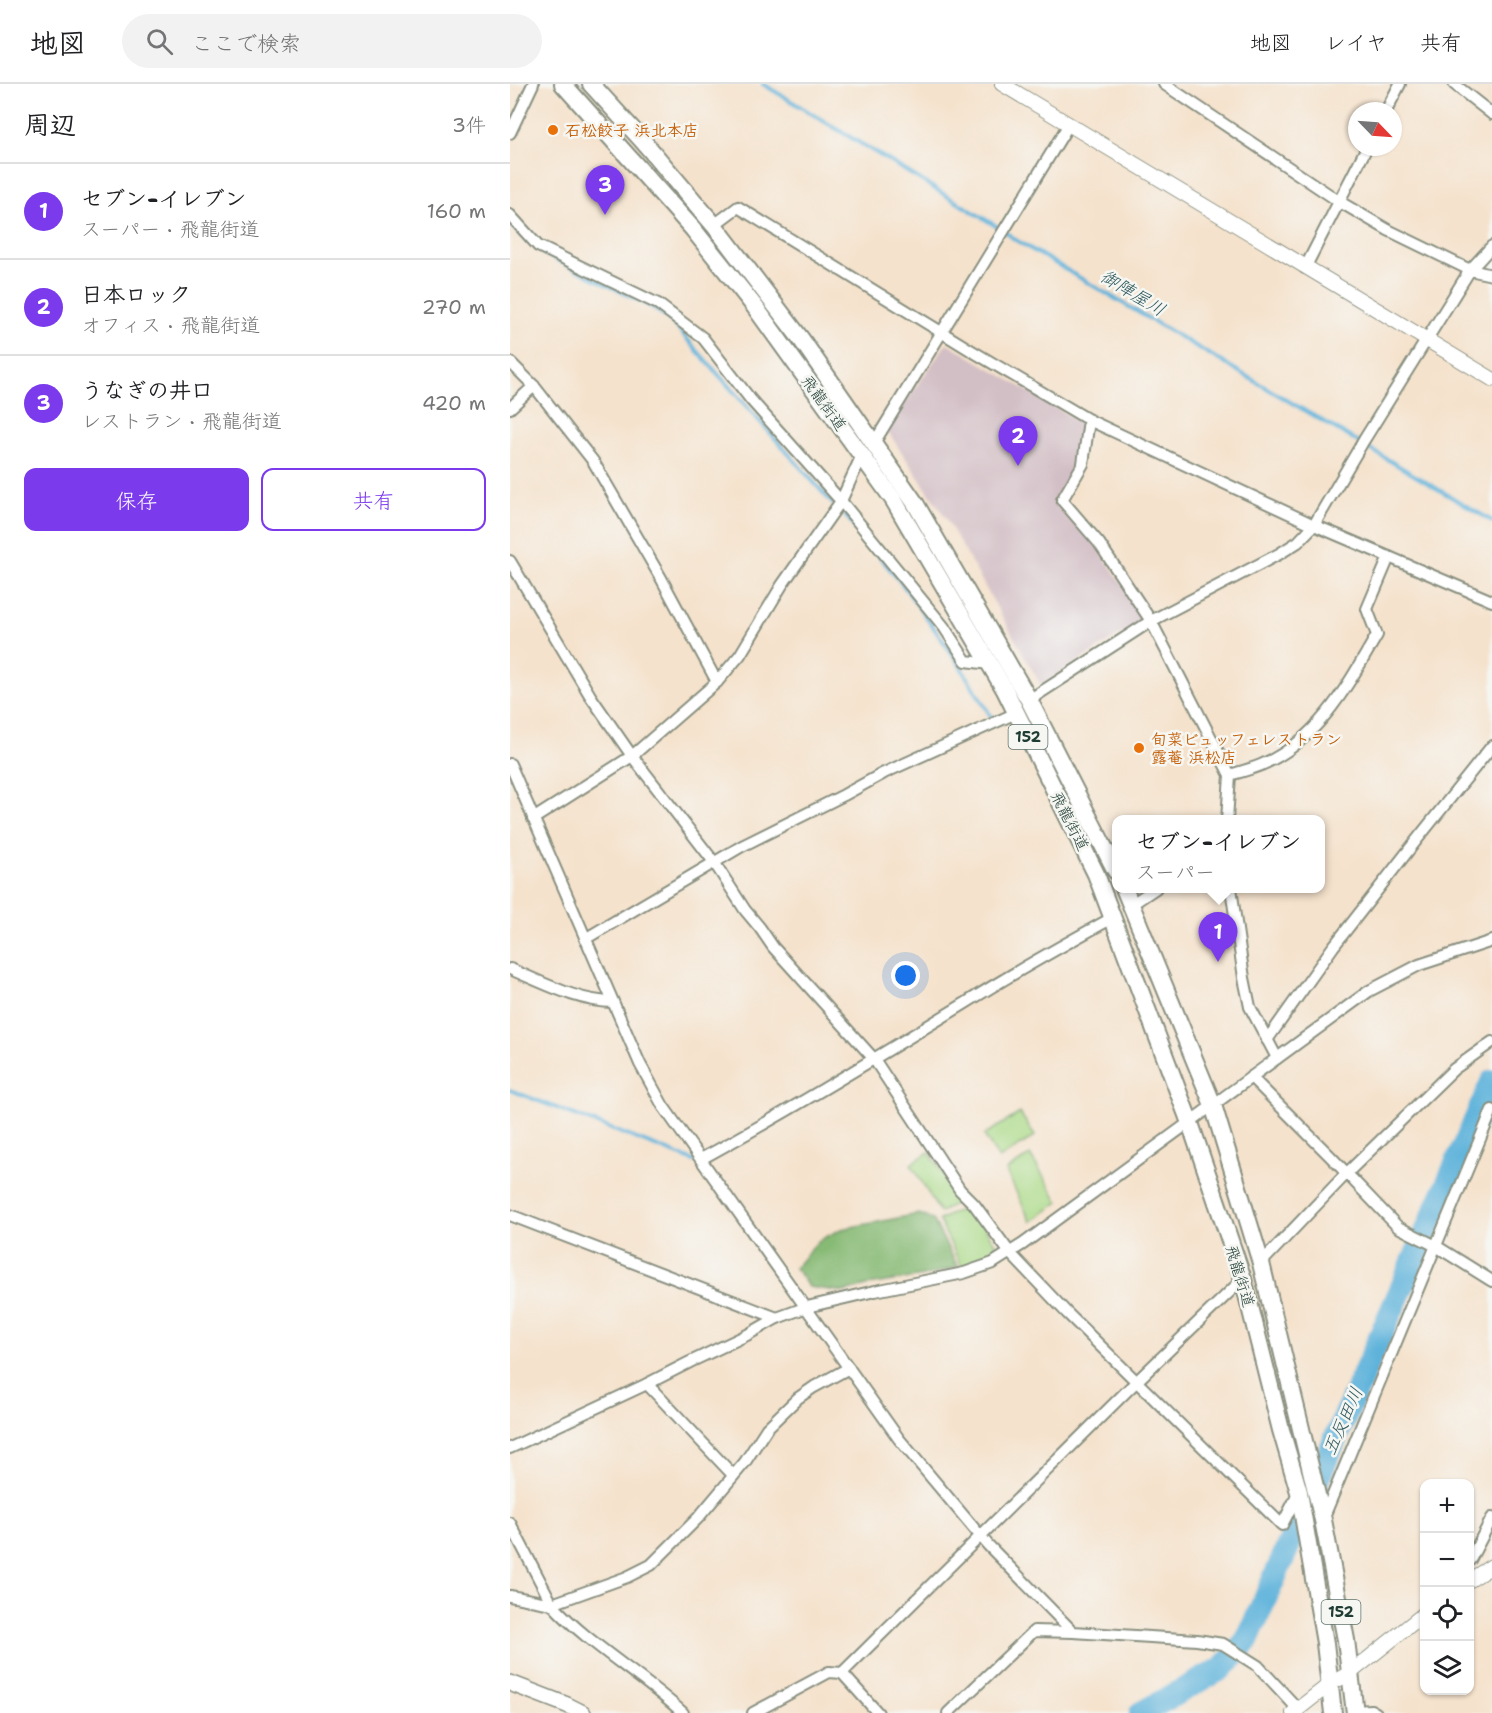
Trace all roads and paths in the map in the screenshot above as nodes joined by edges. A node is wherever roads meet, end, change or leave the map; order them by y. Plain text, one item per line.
1 (533, 84) edge
2 (563, 84) edge
3 (591, 84) edge
4 (1002, 84) edge
5 (1164, 84) edge
6 (1400, 84) edge
7 (1454, 84) edge
8 (1391, 102) edge
9 (1492, 114) edge
10 (1069, 124) junction
11 (510, 133) edge
12 (1363, 156) edge
13 (1340, 202) junction
14 (510, 215) edge
15 (714, 225) junction
16 (1492, 246) edge
17 (1305, 268) junction
18 (1470, 270) junction
19 (1492, 275) edge
20 (942, 332) junction
21 (1427, 340) junction
22 (510, 362) edge
23 (1492, 379) edge
24 (534, 386) junction
25 (510, 408) edge
26 (1089, 420) junction
27 (868, 449) junction
28 (841, 501) junction
29 (1314, 525) junction
30 (1389, 557) junction
31 (510, 561) edge
32 (1492, 601) edge
33 (1150, 621) junction
34 (990, 664) junction
35 (717, 682) junction
36 (1029, 700) junction
37 (1016, 713) junction
38 (1492, 746) edge
39 (632, 756) junction
40 (510, 764) edge
41 (1230, 775) junction
42 (1227, 815) edge
43 (533, 819) junction
44 (714, 862) junction
45 (1112, 863) edge
46 (1232, 893) edge
47 (1128, 896) edge
48 (1113, 917) junction
49 (585, 939) junction
50 (1492, 941) edge
51 (510, 969) edge
52 (613, 1002) junction
53 (1267, 1040) junction
54 (1492, 1042) edge
55 (1277, 1058) junction
56 (874, 1059) junction
57 (1251, 1077) junction
58 (1213, 1105) junction
59 (1492, 1110) edge
60 (1190, 1123) junction
61 (701, 1159) junction
62 (1346, 1174) junction
63 (510, 1215) edge
64 (1433, 1245) junction
65 (1010, 1253) junction
66 (1261, 1263) junction
67 (1243, 1279) junction
68 (1492, 1281) edge
69 (807, 1307) junction
70 (777, 1318) junction
71 (849, 1368) junction
72 (1137, 1381) junction
73 (647, 1384) junction
74 (510, 1448) edge
75 (733, 1475) junction
76 (1299, 1492) junction
77 (1322, 1516) junction
78 (1492, 1518) edge
79 (510, 1523) edge
80 (980, 1535) junction
81 (1474, 1552) edge
82 (1492, 1567) edge
83 (1474, 1578) edge
84 (510, 1596) edge
85 (552, 1604) junction
86 (1420, 1618) edge
87 (1072, 1632) junction
88 (842, 1673) junction
89 (1350, 1673) junction
90 (510, 1683) edge
91 (1330, 1684) junction
92 (1296, 1711) edge
93 (1355, 1712) edge
94 (583, 1713) edge
95 (683, 1713) edge
96 (753, 1713) edge
97 (878, 1713) edge
98 (948, 1713) edge
99 (1334, 1713) edge
100 (1376, 1713) edge

1 - 11 street
2 - 27 highway, 飛龍街道 / 152
3 - 15 highway, 飛龍街道 / 152
4 - 10 street
5 - 13 street
6 - 8 street
7 - 9 street
10 - 17 street
10 - 20 street
12 - 13 street
13 - 17 street
13 - 18 street
14 - 28 street
15 - 20 street
15 - 27 highway, 飛龍街道 / 152
16 - 18 street
17 - 21 street
18 - 19 street
18 - 21 street
20 - 26 street
20 - 27 street
21 - 23 street
21 - 29 street
22 - 24 street
24 - 25 street
24 - 35 street
26 - 29 street
26 - 33 street
27 - 28 street
27 - 34 highway, 飛龍街道 / 152
27 - 36 highway, 飛龍街道 / 152
28 - 34 street
28 - 35 street
29 - 30 street
29 - 33 street
30 - 32 street
30 - 41 street
31 - 39 street
33 - 36 street
33 - 41 street
34 - 37 highway, 飛龍街道 / 152
35 - 39 street
36 - 45 highway, 飛龍街道 / 152
37 - 44 street
37 - 48 highway, 飛龍街道 / 152
38 - 53 street
39 - 43 street
39 - 44 street
40 - 43 street
41 - 42 street
43 - 49 street
44 - 49 street
44 - 56 street
46 - 53 street
47 - 58 highway, 飛龍街道 / 152
48 - 56 street
48 - 60 highway, 飛龍街道 / 152
49 - 52 street
50 - 55 street
51 - 52 street
52 - 61 street
53 - 55 street
54 - 62 street
55 - 57 street
56 - 61 street
56 - 65 street
57 - 58 street
57 - 62 street
58 - 60 street
58 - 66 highway, 飛龍街道 / 152
59 - 64 street
60 - 65 street
60 - 67 highway, 飛龍街道 / 152
61 - 69 street
62 - 64 street
62 - 66 street
63 - 70 street
64 - 68 street
64 - 77 street
65 - 69 street
65 - 72 street
66 - 77 highway, 飛龍街道 / 152
67 - 72 street
67 - 76 highway, 飛龍街道 / 152
69 - 70 street
69 - 71 street
70 - 73 street
71 - 75 street
71 - 80 street
72 - 76 street
72 - 80 street
73 - 74 street
73 - 75 street
75 - 85 street
76 - 91 highway, 飛龍街道 / 152
77 - 89 highway, 飛龍街道 / 152
78 - 81 street
79 - 85 street
80 - 87 street
80 - 88 street
82 - 83 street
84 - 85 street
85 - 95 street
86 - 89 street
87 - 92 street
87 - 98 street
88 - 96 street
88 - 97 street
89 - 91 street
89 - 93 highway, 飛龍街道 / 152
90 - 94 main road
91 - 92 street
91 - 99 highway, 飛龍街道 / 152
93 - 100 street

